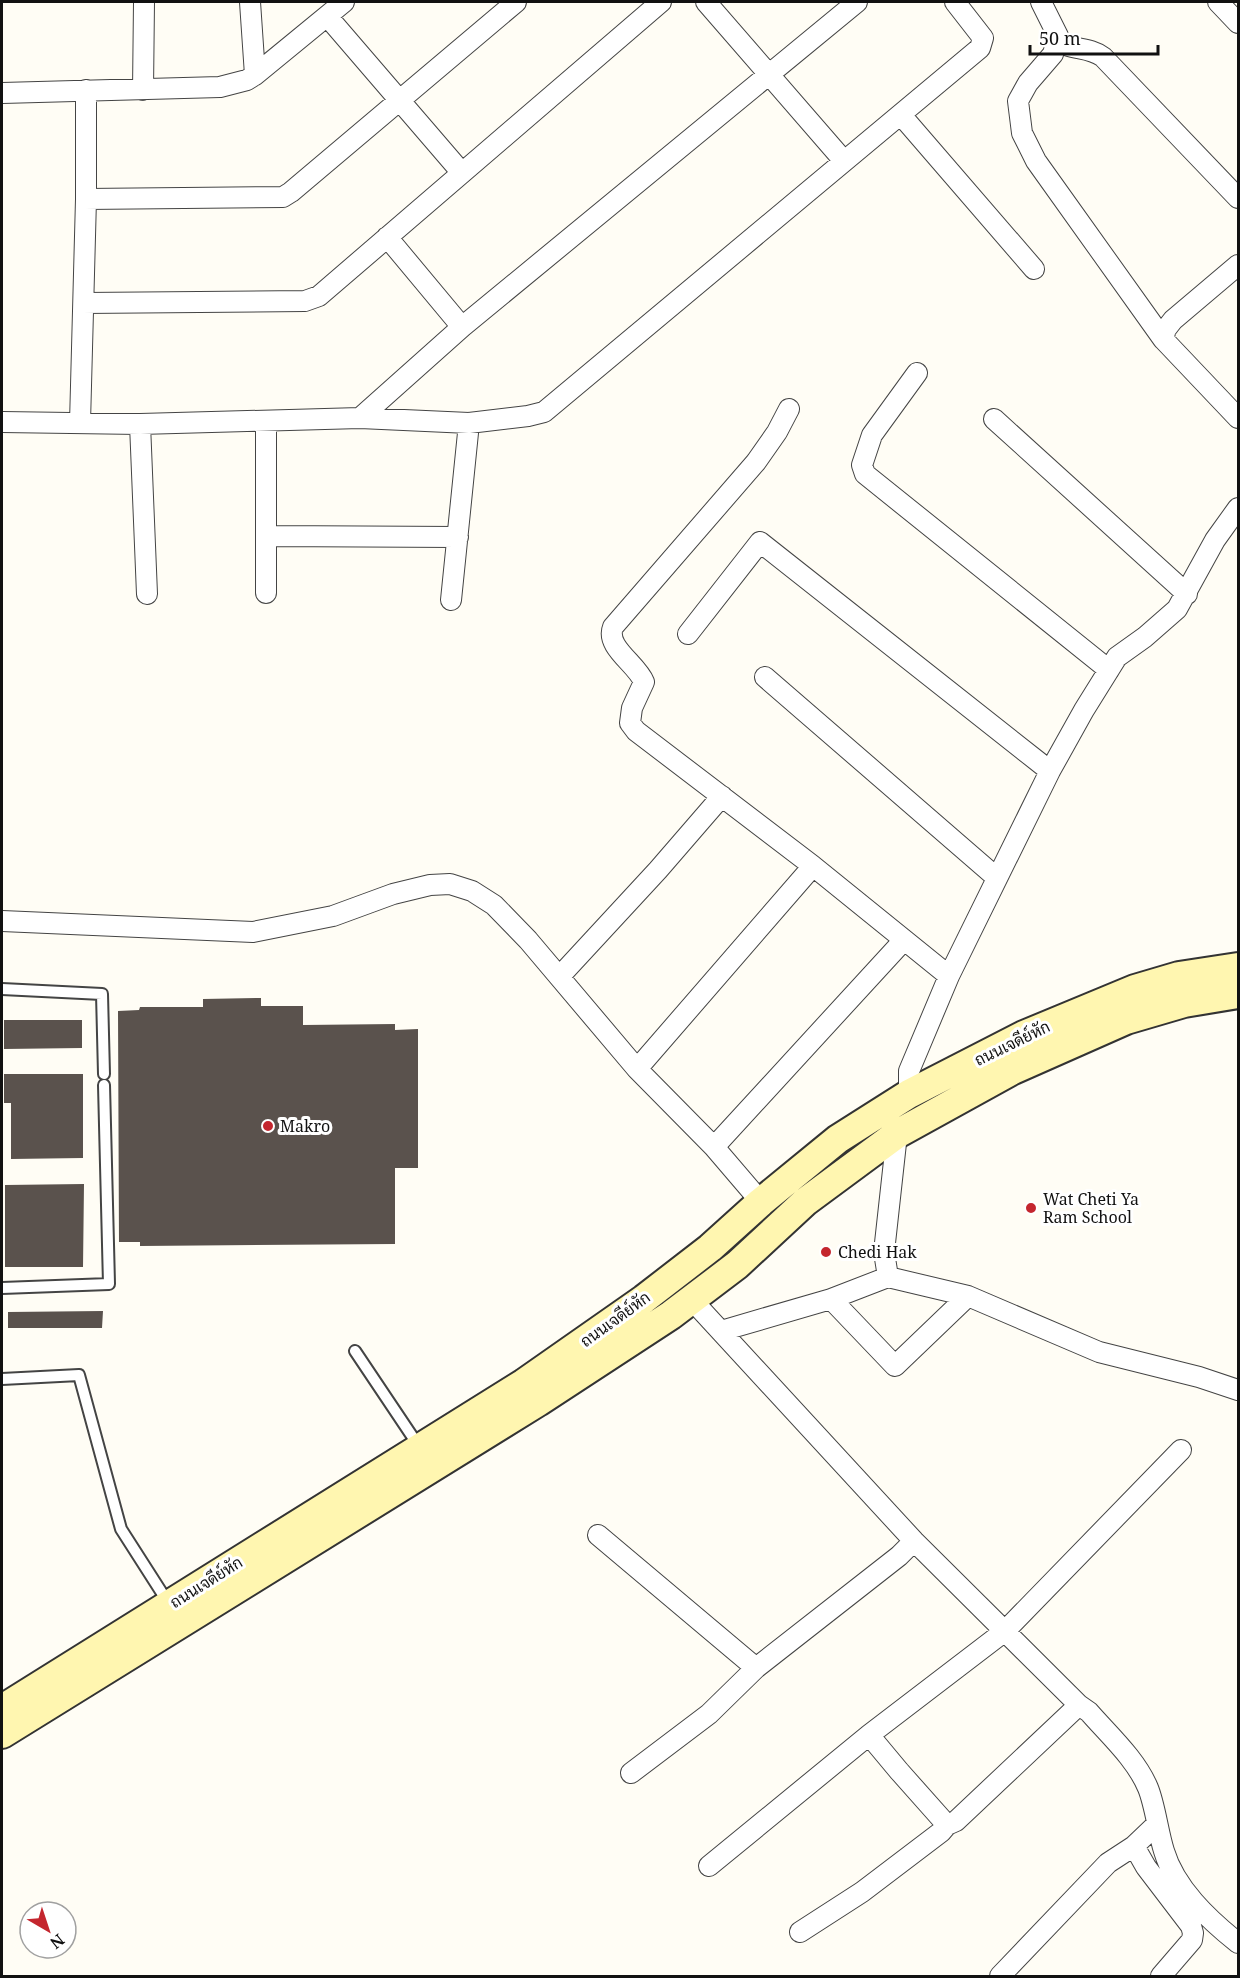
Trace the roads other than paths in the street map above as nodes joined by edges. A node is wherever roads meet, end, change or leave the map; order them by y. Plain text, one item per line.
1 (144, 2) edge
2 (250, 2) edge
3 (344, 2) edge
4 (516, 2) edge
5 (661, 2) edge
6 (706, 2) edge
7 (857, 2) edge
8 (955, 2) edge
9 (1041, 2) edge
10 (1218, 2) edge
11 (327, 16) junction
12 (1239, 23) edge
13 (1057, 40) junction
14 (769, 73) junction
15 (255, 75) junction
16 (86, 90) junction
17 (142, 90) junction
18 (2, 93) edge
19 (400, 99) junction
20 (901, 115) junction
21 (844, 161) junction
22 (462, 173) junction
23 (1239, 198) edge
24 (86, 199) junction
25 (387, 237) junction
26 (1239, 265) edge
27 (1034, 269) dead end
28 (84, 303) junction
29 (462, 327) junction
30 (1163, 339) junction
31 (917, 373) dead end
32 (789, 409) dead end
33 (360, 418) junction
34 (1239, 418) edge
35 (994, 419) dead end
36 (2, 422) edge
37 (266, 422) junction
38 (80, 423) junction
39 (469, 423) junction
40 (140, 424) junction
41 (1235, 520) edge
42 (266, 536) junction
43 (459, 537) junction
44 (266, 593) dead end
45 (147, 594) dead end
46 (1187, 594) junction
47 (451, 600) dead end
48 (688, 634) dead end
49 (1109, 669) junction
50 (765, 677) dead end
51 (1050, 771) junction
52 (722, 796) junction
53 (813, 866) junction
54 (997, 878) junction
55 (2, 921) edge
56 (904, 940) junction
57 (1239, 967) edge
58 (560, 976) junction
59 (949, 976) junction
60 (2, 989) edge
61 (1239, 994) edge
62 (638, 1069) junction
63 (104, 1074) dead end
64 (104, 1085) dead end
65 (909, 1094) junction
66 (897, 1134) junction
67 (714, 1147) junction
68 (761, 1202) junction
69 (888, 1276) junction
70 (2, 1288) edge
71 (968, 1296) junction
72 (831, 1299) junction
73 (692, 1300) junction
74 (721, 1331) junction
75 (355, 1352) dead end
76 (2, 1379) edge
77 (1239, 1390) edge
78 (420, 1448) junction
79 (1181, 1450) dead end
80 (598, 1534) dead end
81 (914, 1541) junction
82 (170, 1604) junction
83 (1005, 1630) junction
84 (756, 1668) junction
85 (1079, 1705) junction
86 (2, 1709) edge
87 (2, 1734) edge
88 (869, 1735) junction
89 (631, 1773) dead end
90 (947, 1825) junction
91 (1156, 1825) junction
92 (1134, 1846) junction
93 (709, 1866) dead end
94 (800, 1932) dead end
95 (1239, 1943) edge
96 (1000, 1977) edge
97 (1161, 1977) edge

1 - 17 street
2 - 15 street
3 - 11 street
4 - 19 street
5 - 22 street
6 - 14 street
7 - 14 street
8 - 20 street
9 - 13 street
10 - 12 street
11 - 15 street
11 - 19 street
13 - 23 street
13 - 30 street
14 - 21 street
14 - 29 street
15 - 17 street
16 - 17 street
16 - 18 street
16 - 24 street
19 - 22 street
19 - 24 street
20 - 21 street
20 - 27 street
21 - 39 street
22 - 25 street
24 - 28 street
25 - 28 street
25 - 29 street
26 - 30 street
28 - 38 street
29 - 33 street
30 - 34 street
31 - 49 street
32 - 52 street
33 - 37 street
33 - 39 street
35 - 46 street
36 - 38 street
37 - 40 street
37 - 42 street
38 - 40 street
39 - 43 street
40 - 45 street
41 - 46 street
42 - 43 street
42 - 44 street
43 - 47 street
46 - 49 street
48 - 51 street
49 - 51 street
50 - 54 street
51 - 54 street
52 - 53 street
52 - 58 street
53 - 56 street
53 - 62 street
54 - 59 street
55 - 58 street
56 - 59 street
56 - 67 street
57 - 65 main road, ถนนเจดีย์หัก
58 - 62 street
59 - 65 street
60 - 63 lane
61 - 66 main road, ถนนเจดีย์หัก
62 - 67 street
64 - 70 lane
65 - 68 main road, ถนนเจดีย์หัก
66 - 69 street
66 - 73 main road, ถนนเจดีย์หัก
67 - 68 street
68 - 78 main road, ถนนเจดีย์หัก
69 - 71 street
69 - 72 street
71 - 72 street
71 - 77 street
72 - 74 street
73 - 74 street
73 - 87 main road, ถนนเจดีย์หัก
74 - 81 street
75 - 78 lane
76 - 82 lane
78 - 82 main road, ถนนเจดีย์หัก
79 - 83 street
80 - 84 street
81 - 83 street
81 - 84 street
82 - 86 main road, ถนนเจดีย์หัก
83 - 85 street
83 - 88 street
84 - 89 street
85 - 90 street
85 - 91 street
88 - 90 street
88 - 93 street
90 - 94 street
91 - 92 street
91 - 95 street
92 - 96 street
92 - 97 street

